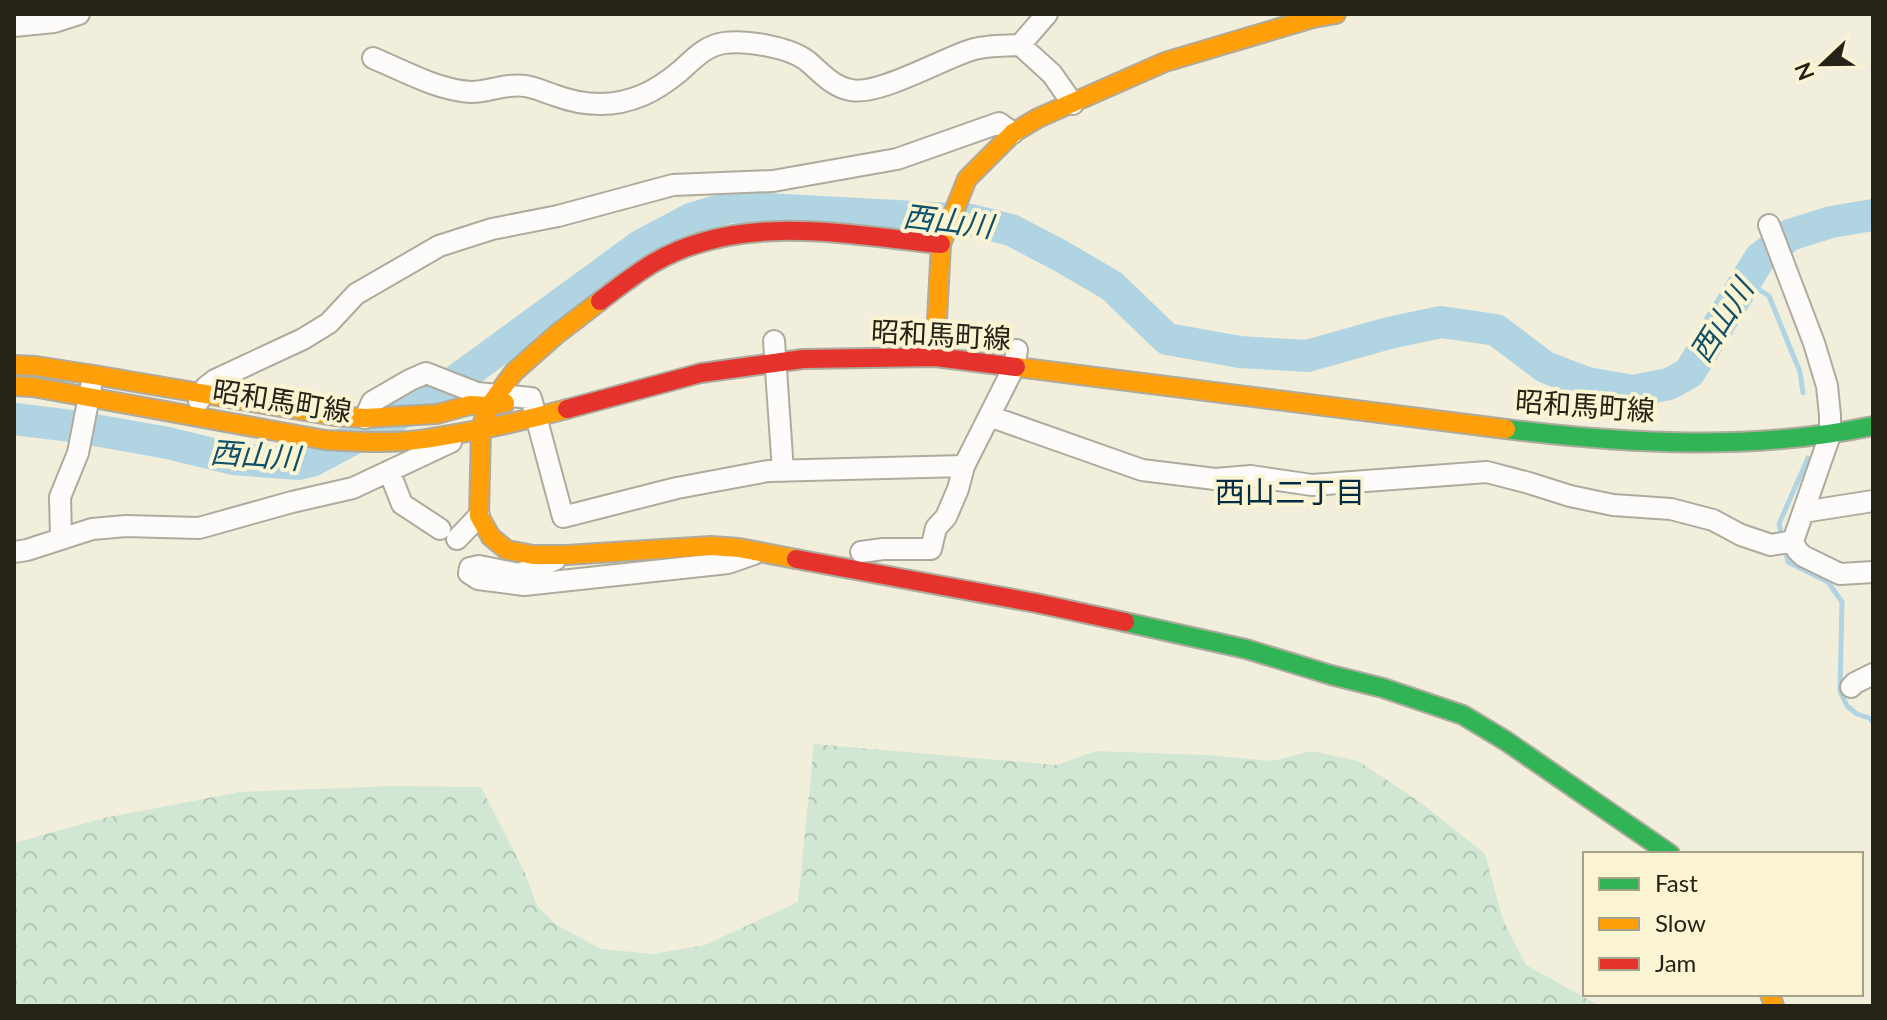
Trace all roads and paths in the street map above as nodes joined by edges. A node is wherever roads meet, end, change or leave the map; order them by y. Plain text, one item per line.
1 (79, 14) edge
2 (1047, 14) edge
3 (1336, 14) edge
4 (14, 26) edge
5 (1020, 45) junction
6 (373, 58) dead end
7 (1073, 104) junction
8 (1013, 133) junction
9 (1769, 225) dead end
10 (941, 244) junction
11 (935, 344) junction
12 (977, 344) dead end
13 (775, 347) junction
14 (1064, 355) dead end
15 (1016, 358) junction
16 (14, 365) edge
17 (94, 375) junction
18 (14, 386) edge
19 (202, 394) junction
20 (483, 400) junction
21 (538, 403) junction
22 (86, 405) junction
23 (193, 416) junction
24 (989, 416) junction
25 (365, 418) junction
26 (1830, 420) junction
27 (1873, 426) edge
28 (481, 428) junction
29 (964, 466) junction
30 (389, 471) junction
31 (783, 471) junction
32 (1873, 501) edge
33 (1803, 512) junction
34 (479, 516) junction
35 (61, 538) junction
36 (1789, 542) junction
37 (760, 552) junction
38 (861, 552) dead end
39 (566, 555) junction
40 (18, 556) edge
41 (1873, 572) edge
42 (1873, 674) edge
43 (1851, 687) dead end
44 (1667, 852) edge

1 - 4 street
2 - 5 street
3 - 7 street
5 - 6 street
5 - 7 street
7 - 8 street
8 - 10 street
8 - 19 street
9 - 26 street
10 - 11 street
10 - 20 street
11 - 13 street, 昭和馬町線
11 - 15 street, 昭和馬町線
12 - 15 street, 昭和馬町線
13 - 21 street, 昭和馬町線
13 - 31 street
14 - 15 street, 昭和馬町線
15 - 24 street
15 - 26 street, 昭和馬町線
16 - 17 street, 昭和馬町線
17 - 19 street, 昭和馬町線
17 - 22 street
18 - 22 street, 昭和馬町線
19 - 23 street
19 - 25 street, 昭和馬町線
20 - 21 street
20 - 25 street, 昭和馬町線
20 - 25 street
20 - 28 street
21 - 28 street, 昭和馬町線
21 - 31 street
22 - 23 street, 昭和馬町線
22 - 35 street
23 - 28 street, 昭和馬町線
24 - 29 street
24 - 36 street
26 - 27 street, 昭和馬町線
26 - 33 street
28 - 30 street
28 - 34 street
29 - 31 street
29 - 38 street
30 - 34 street
30 - 35 street
32 - 33 street
33 - 36 street
34 - 39 street
35 - 40 street
36 - 41 street
37 - 39 street
37 - 39 street
37 - 44 street
42 - 43 street

